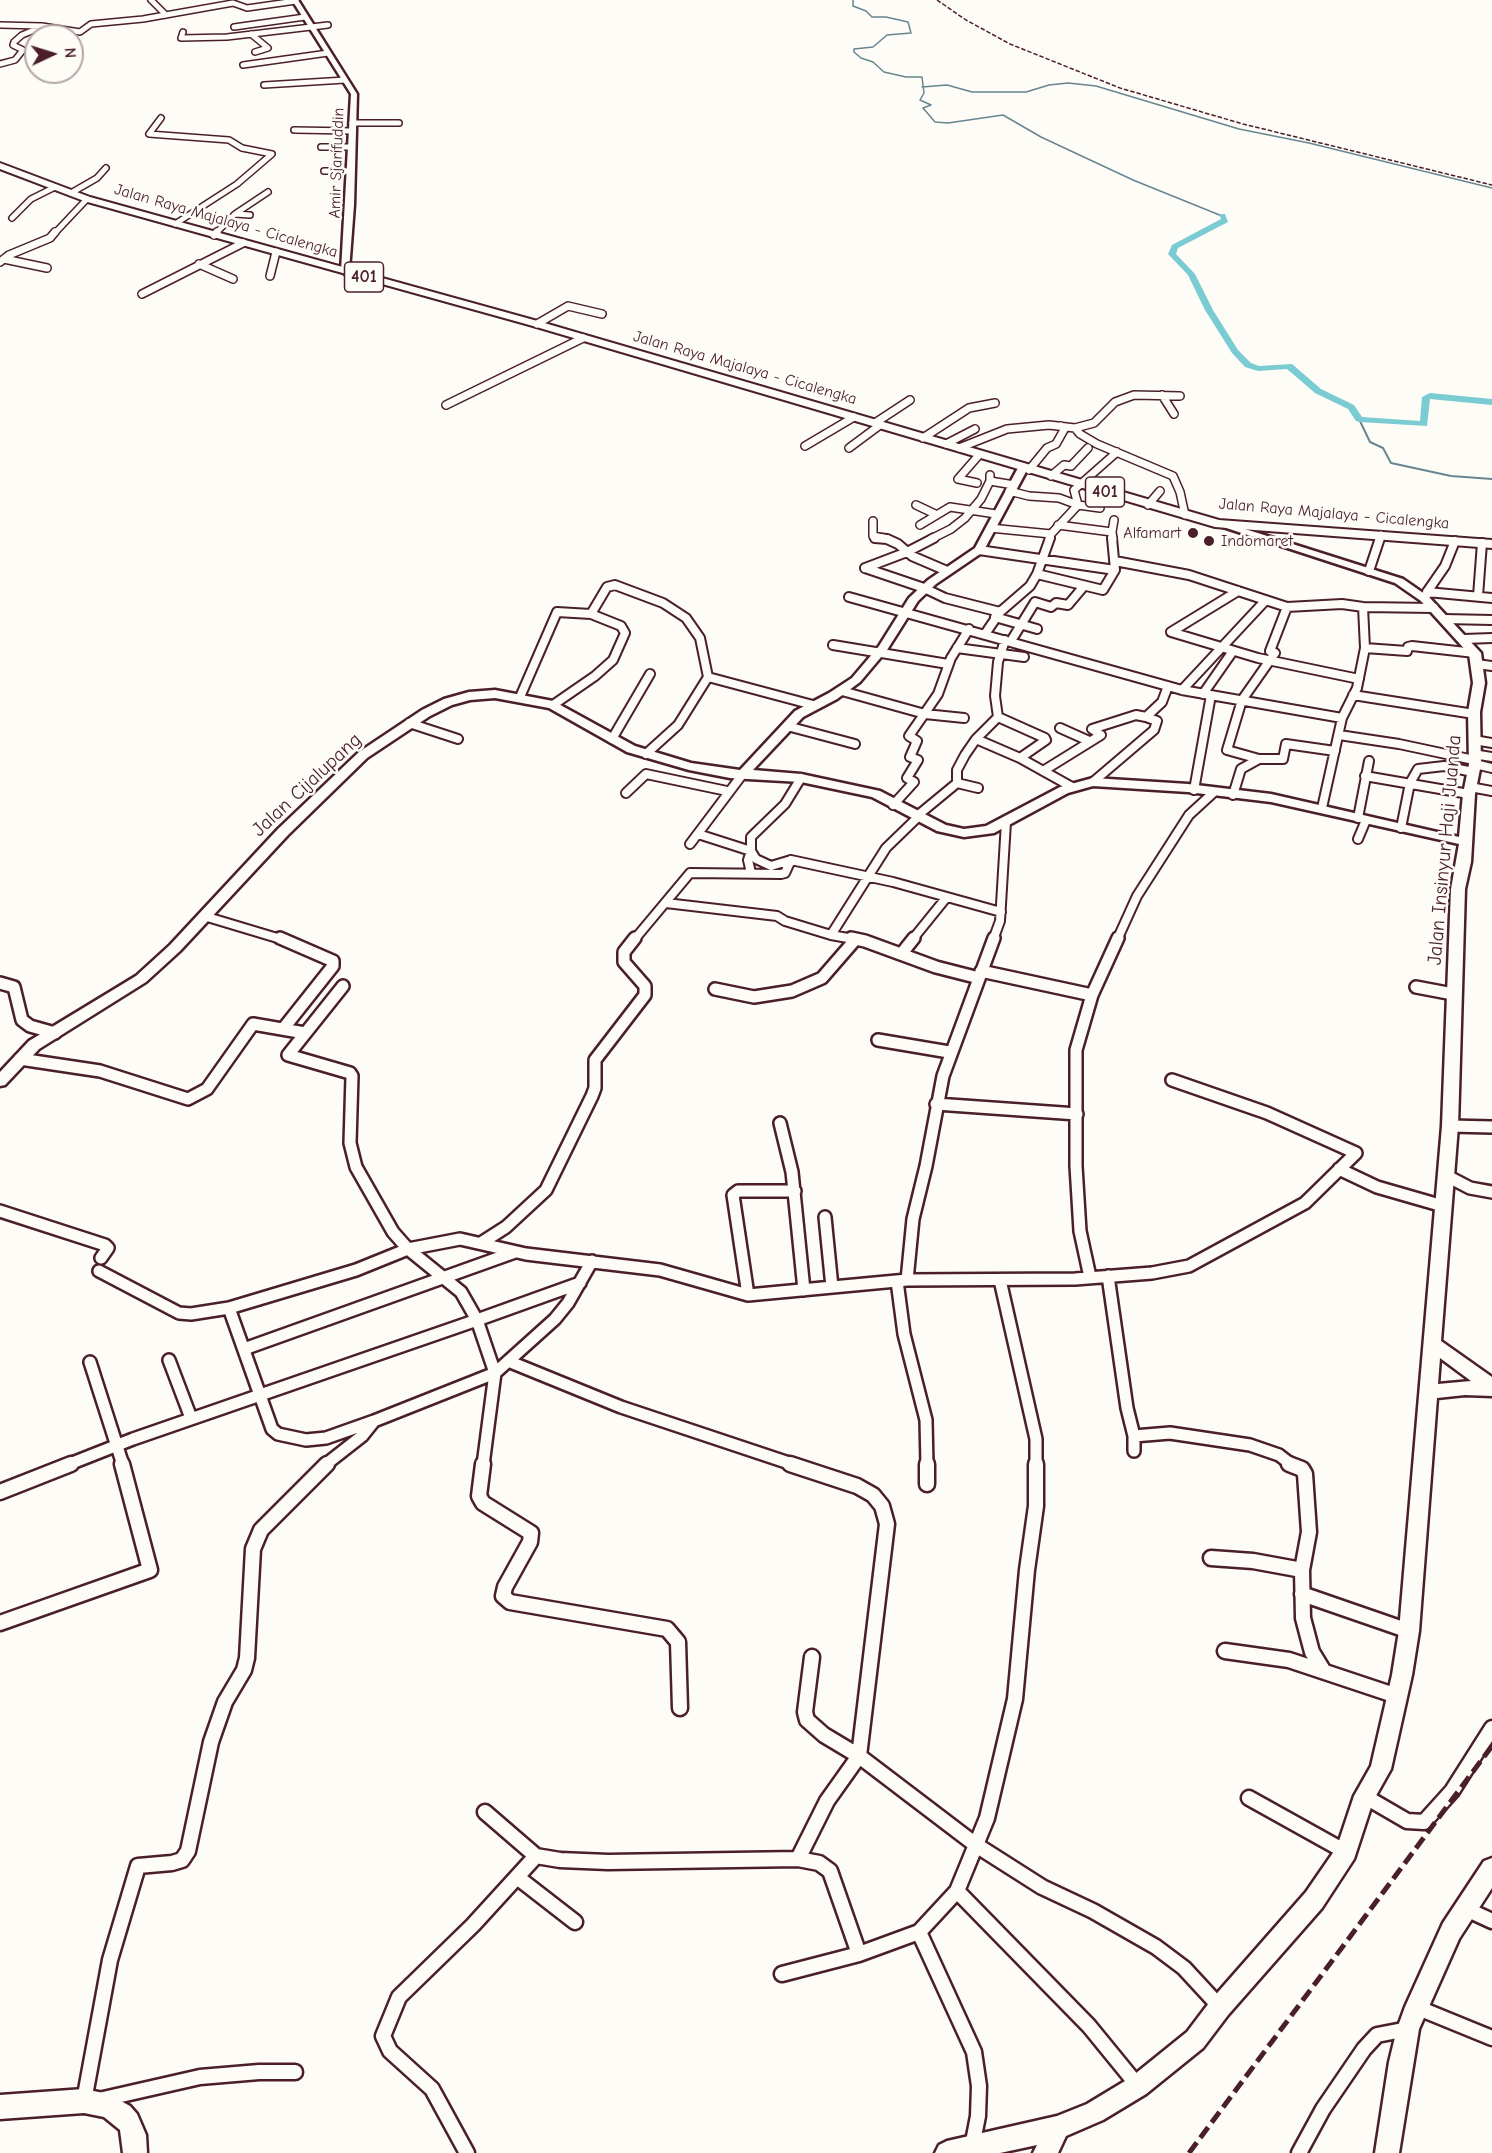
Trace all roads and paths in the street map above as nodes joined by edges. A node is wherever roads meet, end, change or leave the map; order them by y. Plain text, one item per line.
1 (151, 0) edge
2 (295, 1) edge
3 (177, 4) dead end
4 (249, 8) junction
5 (187, 11) junction
6 (166, 15) junction
7 (113, 16) dead end
8 (304, 17) junction
9 (267, 23) junction
10 (91, 24) junction
11 (0, 25) edge
12 (328, 25) dead end
13 (24, 26) edge
14 (234, 27) dead end
15 (311, 27) junction
16 (84, 29) edge
17 (183, 32) dead end
18 (264, 33) junction
19 (251, 34) junction
20 (24, 35) edge
21 (227, 37) junction
22 (272, 38) dead end
23 (227, 46) dead end
24 (255, 52) dead end
25 (328, 53) junction
26 (0, 64) edge
27 (243, 65) dead end
28 (345, 80) junction
29 (264, 85) dead end
30 (161, 118) dead end
31 (399, 123) dead end
32 (352, 127) junction
33 (294, 130) dead end
34 (321, 147) dead end
35 (352, 147) junction
36 (0, 166) edge
37 (106, 168) dead end
38 (324, 171) dead end
39 (351, 171) junction
40 (55, 187) junction
41 (268, 192) dead end
42 (71, 193) junction
43 (87, 199) junction
44 (235, 214) junction
45 (250, 215) dead end
46 (12, 218) dead end
47 (175, 224) junction
48 (214, 235) junction
49 (243, 243) junction
50 (276, 252) junction
51 (2, 260) edge
52 (199, 264) junction
53 (47, 268) dead end
54 (345, 271) junction
55 (270, 276) dead end
56 (233, 279) dead end
57 (142, 294) dead end
58 (602, 314) dead end
59 (537, 324) junction
60 (583, 338) junction
61 (1162, 395) junction
62 (1180, 396) dead end
63 (910, 400) dead end
64 (995, 403) dead end
65 (446, 405) dead end
66 (1174, 414) dead end
67 (854, 417) junction
68 (878, 424) junction
69 (1061, 426) junction
70 (1075, 428) junction
71 (975, 429) dead end
72 (923, 438) junction
73 (946, 444) junction
74 (805, 446) dead end
75 (849, 448) dead end
76 (959, 448) junction
77 (1088, 448) dead end
78 (1117, 452) junction
79 (979, 455) junction
80 (1026, 469) junction
81 (1051, 476) junction
82 (977, 483) dead end
83 (1082, 485) junction
84 (1011, 488) junction
85 (1160, 491) dead end
86 (916, 505) dead end
87 (1078, 505) junction
88 (1148, 505) junction
89 (1100, 508) dead end
90 (971, 511) junction
91 (935, 514) junction
92 (996, 514) junction
93 (1185, 515) junction
94 (1114, 520) dead end
95 (873, 521) dead end
96 (1219, 524) junction
97 (920, 525) dead end
98 (1058, 525) junction
99 (990, 528) junction
100 (1112, 532) junction
101 (1051, 534) junction
102 (1381, 535) junction
103 (1455, 541) junction
104 (1487, 543) edge
105 (979, 550) junction
106 (907, 552) junction
107 (1042, 560) junction
108 (1115, 561) junction
109 (1115, 570) junction
110 (947, 571) junction
111 (1369, 571) junction
112 (1037, 574) junction
113 (1084, 586) junction
114 (924, 588) junction
115 (1238, 591) junction
116 (1478, 596) junction
117 (849, 597) dead end
118 (1492, 598) edge
119 (1429, 600) junction
120 (1265, 601) junction
121 (1287, 607) junction
122 (1363, 607) junction
123 (907, 613) junction
124 (591, 614) junction
125 (997, 614) junction
126 (1444, 619) junction
127 (1492, 620) edge
128 (1022, 624) junction
129 (969, 629) junction
130 (1037, 629) dead end
131 (985, 634) junction
132 (1492, 638) edge
133 (1464, 639) junction
134 (1008, 640) junction
135 (833, 645) dead end
136 (1220, 647) junction
137 (957, 648) junction
138 (1365, 648) junction
139 (1233, 651) junction
140 (999, 653) junction
141 (879, 654) junction
142 (1024, 657) dead end
143 (1476, 658) junction
144 (1270, 661) junction
145 (948, 664) junction
146 (1492, 666) edge
147 (650, 674) dead end
148 (708, 677) junction
149 (1359, 680) junction
150 (1168, 686) junction
151 (1182, 690) junction
152 (842, 691) junction
153 (1208, 694) junction
154 (1353, 695) junction
155 (520, 697) junction
156 (1242, 700) junction
157 (553, 705) junction
158 (813, 705) junction
159 (926, 714) junction
160 (1474, 714) junction
161 (998, 717) junction
162 (1146, 717) junction
163 (964, 718) dead end
164 (1342, 718) junction
165 (409, 723) junction
166 (787, 726) junction
167 (1060, 728) dead end
168 (1339, 735) junction
169 (458, 739) dead end
170 (612, 739) junction
171 (976, 739) junction
172 (1474, 740) junction
173 (1089, 741) junction
174 (1492, 742) edge
175 (855, 744) dead end
176 (1335, 751) junction
177 (646, 754) junction
178 (1492, 757) edge
179 (1020, 758) junction
180 (1259, 759) junction
181 (1369, 761) dead end
182 (1474, 763) junction
183 (1492, 768) edge
184 (1044, 771) junction
185 (742, 774) junction
186 (1365, 776) junction
187 (801, 778) junction
188 (1093, 782) junction
189 (957, 783) junction
190 (1410, 783) junction
191 (1072, 787) junction
192 (978, 789) dead end
193 (1194, 790) junction
194 (1469, 790) junction
195 (727, 791) junction
196 (1492, 791) edge
197 (626, 793) dead end
198 (1213, 793) junction
199 (1233, 795) junction
200 (893, 805) junction
201 (1322, 808) junction
202 (918, 816) junction
203 (1362, 819) junction
204 (1006, 822) junction
205 (1401, 828) junction
206 (698, 834) junction
207 (1358, 839) dead end
208 (1466, 842) junction
209 (690, 844) dead end
210 (751, 851) junction
211 (791, 860) junction
212 (751, 873) junction
213 (868, 876) junction
214 (946, 898) junction
215 (666, 903) junction
216 (1001, 912) junction
217 (204, 916) junction
218 (831, 935) junction
219 (855, 940) junction
220 (902, 953) junction
221 (980, 975) junction
222 (0, 983) edge
223 (343, 986) dead end
224 (1416, 987) dead end
225 (715, 989) dead end
226 (1453, 994) junction
227 (1092, 995) junction
228 (283, 1029) junction
229 (55, 1033) junction
230 (305, 1033) junction
231 (878, 1040) dead end
232 (950, 1052) junction
233 (20, 1059) junction
234 (1172, 1080) dead end
235 (0, 1081) edge
236 (936, 1104) junction
237 (1077, 1114) junction
238 (780, 1123) dead end
239 (1450, 1126) junction
240 (1492, 1127) edge
241 (1339, 1168) junction
242 (1445, 1175) junction
243 (795, 1191) junction
244 (1492, 1192) edge
245 (1443, 1206) junction
246 (0, 1211) edge
247 (825, 1217) dead end
248 (481, 1243) junction
249 (408, 1249) junction
250 (516, 1252) junction
251 (101, 1258) dead end
252 (592, 1261) junction
253 (99, 1271) dead end
254 (1108, 1276) junction
255 (1090, 1277) junction
256 (445, 1278) junction
257 (1000, 1280) junction
258 (902, 1281) junction
259 (580, 1283) junction
260 (832, 1287) junction
261 (804, 1290) junction
262 (748, 1295) junction
263 (229, 1308) junction
264 (477, 1320) junction
265 (1434, 1345) junction
266 (244, 1349) junction
267 (169, 1360) dead end
268 (508, 1361) junction
269 (90, 1362) dead end
270 (495, 1373) junction
271 (1492, 1388) edge
272 (1427, 1392) junction
273 (260, 1395) junction
274 (191, 1418) junction
275 (374, 1420) junction
276 (117, 1444) junction
277 (927, 1484) dead end
278 (0, 1492) edge
279 (1211, 1558) dead end
280 (1302, 1570) junction
281 (1302, 1594) junction
282 (0, 1623) edge
283 (1409, 1631) junction
284 (1225, 1651) dead end
285 (812, 1657) dead end
286 (1323, 1670) junction
287 (1397, 1696) junction
288 (680, 1708) dead end
289 (1492, 1728) edge
290 (860, 1756) junction
291 (1364, 1796) junction
292 (1249, 1798) dead end
293 (485, 1812) dead end
294 (976, 1845) junction
295 (1346, 1852) junction
296 (536, 1856) junction
297 (798, 1859) junction
298 (1492, 1869) edge
299 (517, 1877) junction
300 (957, 1891) junction
301 (1466, 1909) junction
302 (1492, 1921) edge
303 (575, 1922) dead end
304 (920, 1932) junction
305 (859, 1953) junction
306 (782, 1974) dead end
307 (1220, 2007) junction
308 (1416, 2007) junction
309 (1408, 2029) junction
310 (1492, 2038) edge
311 (295, 2072) dead end
312 (1138, 2086) junction
313 (89, 2102) junction
314 (0, 2107) edge
315 (1058, 2128) junction
316 (972, 2147) junction
317 (135, 2153) edge
318 (467, 2153) edge
319 (947, 2153) edge
320 (1045, 2153) edge
321 (1299, 2153) edge
322 (1387, 2153) edge

1 - 6 street
2 - 4 street
2 - 8 street, Amir Sjarifuddin
3 - 5 street
4 - 5 street
4 - 9 street
5 - 6 street
6 - 10 street
7 - 10 street
8 - 9 street
8 - 15 street, Amir Sjarifuddin
9 - 14 street
10 - 16 street
11 - 13 street
12 - 15 street
15 - 18 street
15 - 25 street, Amir Sjarifuddin
17 - 21 street
18 - 19 street
18 - 22 street
19 - 21 street
19 - 24 street
20 - 26 street
21 - 23 street
25 - 27 street
25 - 28 street, Amir Sjarifuddin
28 - 29 street
28 - 32 street, Amir Sjarifuddin
30 - 47 street
31 - 32 street
32 - 33 street
32 - 35 street, Amir Sjarifuddin
34 - 35 street
35 - 39 street, Amir Sjarifuddin
36 - 40 main road, Jalan Raya Majalaya - Cicalengka / 401
37 - 42 street
38 - 39 street
39 - 54 street, Amir Sjarifuddin
40 - 42 main road, Jalan Raya Majalaya - Cicalengka / 401
40 - 46 street
41 - 44 street
42 - 43 main road, Jalan Raya Majalaya - Cicalengka / 401
43 - 47 main road, Jalan Raya Majalaya - Cicalengka / 401
43 - 51 street
44 - 45 street
44 - 48 street
47 - 48 main road, Jalan Raya Majalaya - Cicalengka / 401
48 - 49 main road, Jalan Raya Majalaya - Cicalengka / 401
49 - 50 main road, Jalan Raya Majalaya - Cicalengka / 401
49 - 52 street
50 - 54 main road, Jalan Raya Majalaya - Cicalengka / 401
50 - 55 street
51 - 53 street
52 - 56 street
52 - 57 street
54 - 59 main road, Jalan Raya Majalaya - Cicalengka / 401
58 - 59 street
59 - 60 main road, Jalan Raya Majalaya - Cicalengka / 401
60 - 65 street
60 - 67 main road, Jalan Raya Majalaya - Cicalengka / 401
61 - 62 street
61 - 66 street
61 - 70 street
63 - 68 street
64 - 72 street
67 - 68 main road, Jalan Raya Majalaya - Cicalengka / 401
67 - 74 street
68 - 72 main road, Jalan Raya Majalaya - Cicalengka / 401
68 - 75 street
69 - 70 street
69 - 76 street
69 - 80 street
70 - 78 street
71 - 73 street
72 - 73 main road, Jalan Raya Majalaya - Cicalengka / 401
73 - 76 main road, Jalan Raya Majalaya - Cicalengka / 401
76 - 79 main road, Jalan Raya Majalaya - Cicalengka / 401
77 - 81 street
78 - 83 street
78 - 93 street
79 - 80 main road, Jalan Raya Majalaya - Cicalengka / 401
79 - 82 street
80 - 81 main road, Jalan Raya Majalaya - Cicalengka / 401
80 - 84 street
81 - 83 main road, Jalan Raya Majalaya - Cicalengka / 401
83 - 87 street
83 - 88 main road, Jalan Raya Majalaya - Cicalengka / 401
84 - 87 street
84 - 90 street
84 - 92 street
85 - 88 street
86 - 91 street
87 - 89 street
87 - 98 street
88 - 93 main road, Jalan Raya Majalaya - Cicalengka / 401
90 - 91 street
90 - 92 street
90 - 106 street
91 - 97 street
92 - 99 street
93 - 96 main road, Jalan Raya Majalaya - Cicalengka / 401
94 - 100 street
95 - 106 street
96 - 102 main road, Jalan Raya Majalaya - Cicalengka / 401
96 - 111 street
98 - 100 street
98 - 101 street
99 - 101 street
99 - 105 street
100 - 108 street
101 - 107 street
102 - 103 main road, Jalan Raya Majalaya - Cicalengka / 401
102 - 111 street
103 - 104 main road, Jalan Raya Majalaya - Cicalengka / 401
103 - 119 street
104 - 116 street
105 - 107 street
105 - 110 street
106 - 110 street
106 - 114 street
107 - 109 street
107 - 112 street
108 - 109 street
108 - 115 street
109 - 113 street
110 - 114 street
111 - 119 street
112 - 113 street
112 - 125 street
113 - 128 street
114 - 123 street
114 - 125 street
115 - 120 street
115 - 136 street
116 - 118 street
116 - 119 street
117 - 123 street
119 - 122 street
119 - 126 street
120 - 121 street
120 - 136 street
121 - 122 street
121 - 144 street
122 - 138 street
123 - 129 street
123 - 141 street
124 - 148 street
124 - 155 street
124 - 157 street
125 - 128 street
125 - 131 street
126 - 127 street
126 - 133 street
128 - 130 street
128 - 134 street
129 - 131 street
129 - 137 street
131 - 134 street
132 - 133 street
133 - 143 street
134 - 140 street
134 - 150 street
135 - 141 street
136 - 139 street
136 - 151 street
137 - 140 street
137 - 145 street
138 - 143 street
138 - 149 street
139 - 144 street
139 - 153 street
140 - 142 street
140 - 161 street
141 - 145 street
141 - 152 street
143 - 146 street
143 - 160 street, Jalan Insinyur Haji Juanda
144 - 149 street
144 - 156 street
145 - 159 street
147 - 170 street
148 - 158 street
148 - 177 street
149 - 154 street
150 - 151 street
150 - 162 street
151 - 153 street
152 - 158 street
152 - 159 street
153 - 156 street
153 - 193 street
154 - 160 street
154 - 164 street
155 - 157 street, Jalan Cijalupang
155 - 165 street, Jalan Cijalupang
156 - 164 street
156 - 180 street
157 - 170 street, Jalan Cijalupang
158 - 166 street
159 - 163 street
159 - 200 street
160 - 172 street, Jalan Insinyur Haji Juanda
161 - 171 street
161 - 179 street
162 - 173 street
162 - 188 street
164 - 168 street
165 - 169 street
165 - 217 street, Jalan Cijalupang
166 - 175 street
166 - 185 street
167 - 173 street
168 - 176 street
168 - 182 street
170 - 177 street, Jalan Cijalupang
171 - 179 street
171 - 189 street
172 - 174 street
172 - 182 street, Jalan Insinyur Haji Juanda
173 - 184 street
176 - 180 street
176 - 201 street
177 - 185 street, Jalan Cijalupang
178 - 182 street
179 - 184 street
180 - 199 street
181 - 186 street
182 - 183 street
182 - 190 street
182 - 194 street, Jalan Insinyur Haji Juanda
184 - 191 street
185 - 187 street, Jalan Cijalupang
185 - 195 street
186 - 190 street
186 - 203 street
187 - 200 street, Jalan Cijalupang
187 - 210 street
188 - 191 street, Jalan Cijalupang
188 - 193 street, Jalan Cijalupang
189 - 192 street
189 - 202 street
190 - 194 street
190 - 205 street
191 - 204 street, Jalan Cijalupang
193 - 198 street, Jalan Cijalupang
194 - 196 street
194 - 208 street, Jalan Insinyur Haji Juanda
195 - 197 street
195 - 206 street
198 - 199 street, Jalan Cijalupang
198 - 227 street
199 - 201 street, Jalan Cijalupang
200 - 202 street, Jalan Cijalupang
201 - 203 street, Jalan Cijalupang
202 - 204 street, Jalan Cijalupang
202 - 213 street
203 - 205 street, Jalan Cijalupang
203 - 207 street
204 - 216 street
205 - 208 street, Jalan Cijalupang
206 - 209 street
206 - 210 street
208 - 226 street, Jalan Insinyur Haji Juanda
210 - 211 street
210 - 212 street
211 - 212 street
211 - 213 street
212 - 215 street
213 - 214 street
213 - 218 street
214 - 216 street
214 - 220 street
215 - 218 street
215 - 248 street
216 - 221 street
217 - 228 street
217 - 229 street, Jalan Cijalupang
218 - 219 street
219 - 220 street
219 - 225 street
220 - 221 street
221 - 227 street
221 - 232 street
222 - 229 street
223 - 230 street
224 - 226 street
226 - 239 street, Jalan Insinyur Haji Juanda
227 - 237 street
228 - 230 street
228 - 233 street
229 - 233 street, Jalan Cijalupang
230 - 249 street
231 - 232 street
232 - 236 street
233 - 235 street, Jalan Cijalupang
234 - 241 street
236 - 237 street
236 - 258 street
237 - 255 street
238 - 243 street
239 - 240 street
239 - 242 street, Jalan Insinyur Haji Juanda
241 - 245 street
241 - 254 street
242 - 244 street
242 - 245 street, Jalan Insinyur Haji Juanda
243 - 261 street
243 - 262 street
245 - 265 street, Jalan Insinyur Haji Juanda
246 - 251 street
247 - 260 street
248 - 249 street
248 - 250 street
249 - 256 street
249 - 263 street
250 - 252 street
250 - 256 street
252 - 259 street
252 - 262 street
253 - 263 street
254 - 255 street
254 - 280 street
255 - 257 street
256 - 264 street
256 - 266 street
257 - 258 street
257 - 294 street
258 - 260 street
258 - 277 street
259 - 264 street
259 - 268 street
260 - 261 street
261 - 262 street
263 - 266 street
264 - 270 street
264 - 273 street
265 - 271 street
265 - 272 street, Jalan Insinyur Haji Juanda
266 - 273 street
267 - 274 street
268 - 270 street
268 - 290 street
269 - 276 street
270 - 275 street
270 - 288 street
271 - 272 street
272 - 283 street, Jalan Insinyur Haji Juanda
273 - 274 street
273 - 275 street
274 - 276 street
275 - 313 street
276 - 278 street
276 - 282 street
279 - 280 street
280 - 281 street
281 - 283 street
281 - 286 street
283 - 287 street, Jalan Insinyur Haji Juanda
284 - 286 street
285 - 290 street
286 - 287 street
287 - 291 street, Jalan Insinyur Haji Juanda
289 - 291 street
290 - 294 street
290 - 297 street
291 - 295 street, Jalan Insinyur Haji Juanda
292 - 295 street
293 - 296 street
294 - 300 street
294 - 307 street
295 - 307 street, Jalan Insinyur Haji Juanda
296 - 297 street
296 - 299 street
297 - 305 street
298 - 301 street
299 - 303 street
299 - 318 street
300 - 304 street
300 - 312 street
301 - 302 street
301 - 308 street
304 - 305 street
304 - 316 street
305 - 306 street
307 - 312 street, Jalan Insinyur Haji Juanda
308 - 309 street
308 - 310 street
309 - 321 street
309 - 322 street
311 - 313 street
312 - 315 street, Jalan Insinyur Haji Juanda
313 - 314 street
313 - 317 street
315 - 316 street, Jalan Insinyur Haji Juanda
315 - 320 street
316 - 319 street, Jalan Insinyur Haji Juanda

